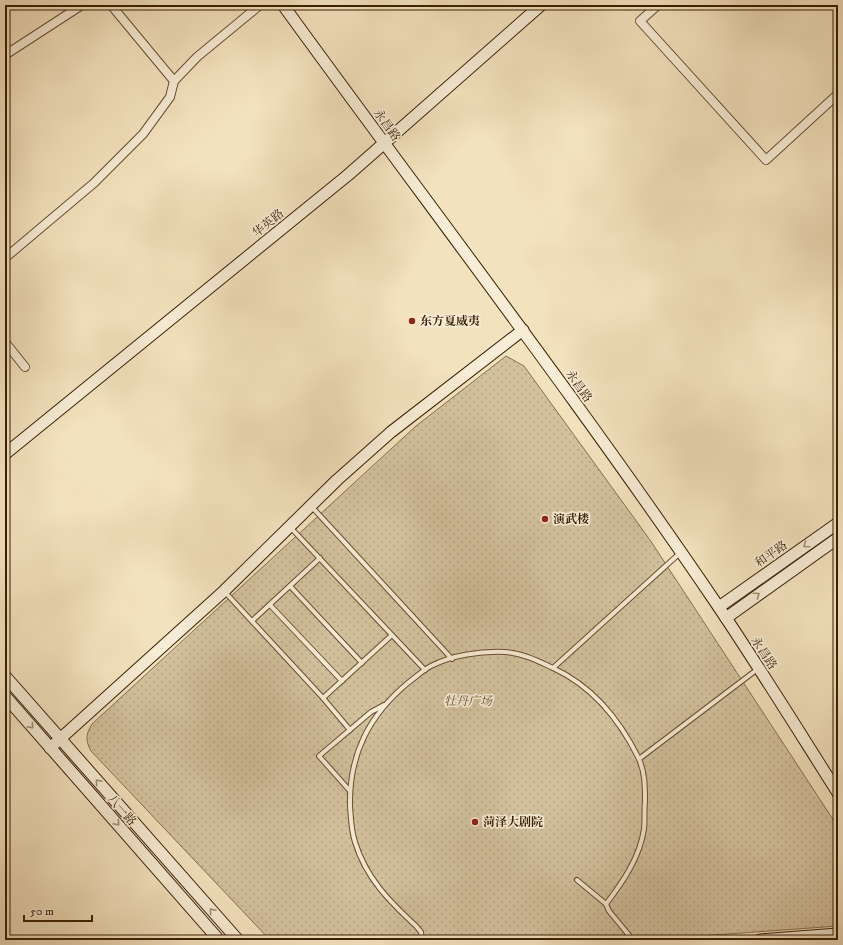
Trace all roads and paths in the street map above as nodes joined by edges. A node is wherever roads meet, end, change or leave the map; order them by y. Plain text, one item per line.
1 (82, 5) edge
2 (111, 5) edge
3 (260, 5) edge
4 (283, 5) edge
5 (541, 5) edge
6 (658, 5) edge
7 (5, 54) edge
8 (174, 81) junction
9 (838, 94) edge
10 (384, 144) junction
11 (5, 258) edge
12 (523, 330) junction
13 (5, 342) edge
14 (25, 367) dead end
15 (5, 454) edge
16 (311, 506) junction
17 (838, 523) edge
18 (290, 526) junction
19 (838, 538) edge
20 (680, 552) junction
21 (320, 558) junction
22 (290, 586) junction
23 (224, 590) junction
24 (270, 605) junction
25 (719, 607) junction
26 (726, 618) junction
27 (252, 621) junction
28 (392, 635) junction
29 (452, 658) junction
30 (362, 662) junction
31 (553, 668) junction
32 (759, 668) junction
33 (426, 670) junction
34 (5, 676) edge
35 (342, 681) junction
36 (5, 696) edge
37 (323, 698) junction
38 (386, 704) junction
39 (350, 730) junction
40 (50, 748) junction
41 (639, 759) junction
42 (350, 791) junction
43 (838, 793) edge
44 (577, 880) dead end
45 (606, 904) junction
46 (838, 934) edge
47 (219, 940) edge
48 (238, 940) edge
49 (422, 940) edge
50 (633, 940) edge
51 (760, 940) edge

1 - 7 street
2 - 8 street
3 - 8 street
4 - 10 main road, 永昌路
5 - 10 main road, 华英路
6 - 9 street
8 - 11 street
10 - 12 main road, 永昌路
10 - 15 main road, 华英路
12 - 16 main road
12 - 20 main road, 永昌路
13 - 14 street
16 - 18 main road
16 - 29 lane
17 -> 25 main road, 和平路
18 - 21 lane
18 - 23 main road
26 -> 19 main road
20 - 25 main road, 永昌路
20 - 31 lane
21 - 22 lane
21 - 28 lane
22 - 24 lane
22 - 30 lane
23 - 27 lane
23 - 40 main road
24 - 27 lane
24 - 35 lane
25 - 26 main road, 永昌路
26 - 32 main road, 永昌路
27 - 37 lane
28 - 30 lane
28 - 33 lane
29 - 31 lane
29 - 33 lane
30 - 35 lane
31 - 41 lane
32 - 41 lane
32 - 43 main road, 永昌路
33 - 38 lane
48 -> 34 main road
35 - 37 lane
36 -> 40 main road, 八一路
37 - 39 lane
38 - 39 lane
38 - 42 lane
39 - 42 lane
40 -> 47 main road, 八一路
41 - 45 lane
42 - 49 lane
44 - 45 lane
45 - 50 lane
46 - 51 main road

